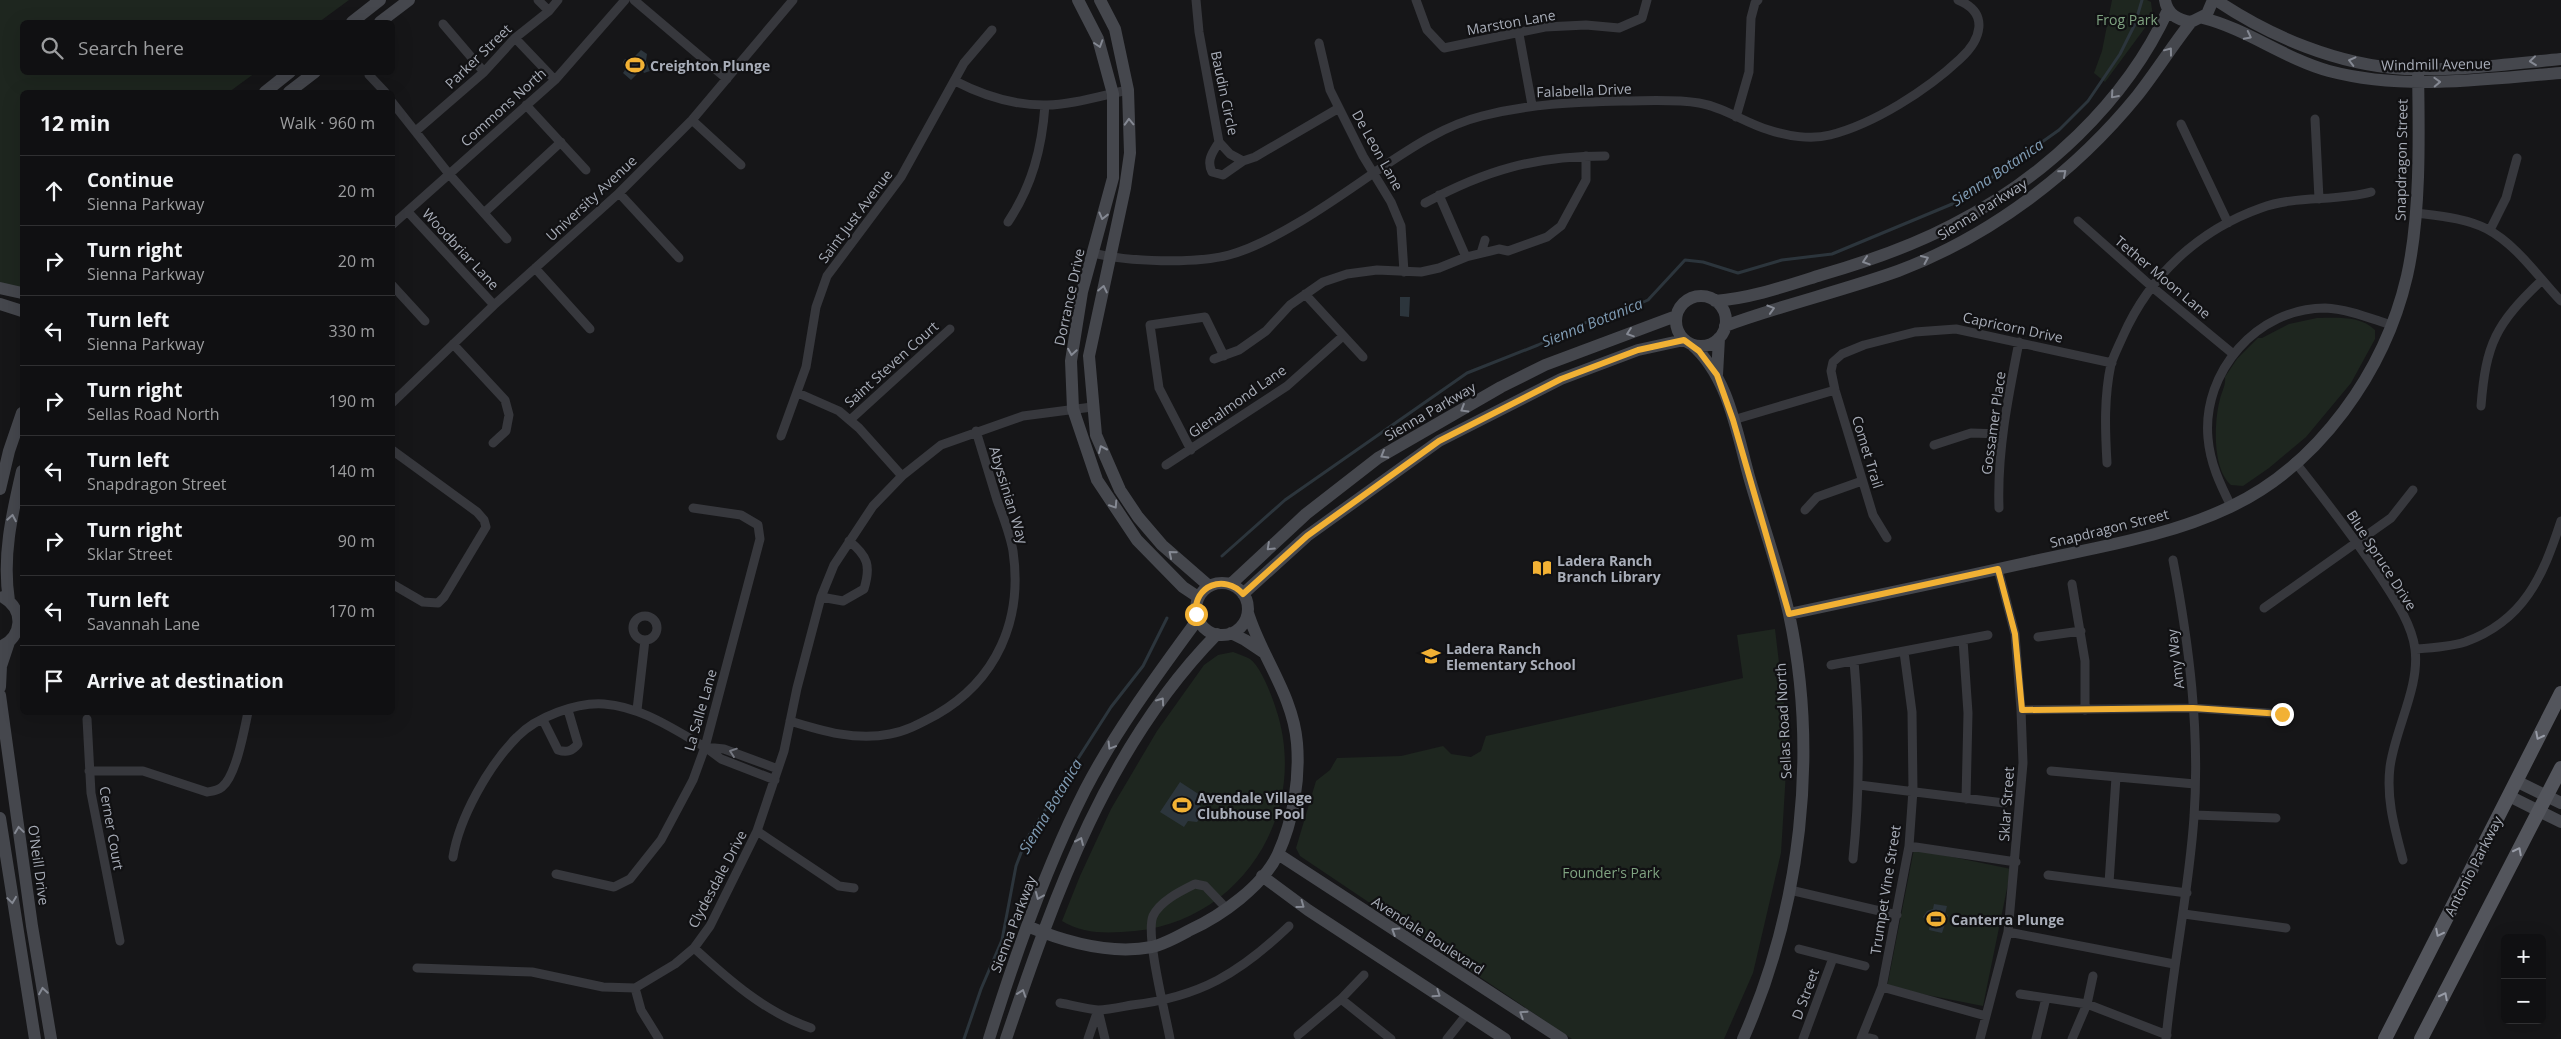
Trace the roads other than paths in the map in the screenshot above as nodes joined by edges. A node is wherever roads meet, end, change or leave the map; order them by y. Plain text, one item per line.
1 (380, 0) edge
2 (409, 0) edge
3 (538, 0) edge
4 (558, 0) edge
5 (625, 0) edge
6 (634, 0) edge
7 (793, 0) edge
8 (1078, 0) edge
9 (1100, 0) edge
10 (1196, 0) edge
11 (1416, 0) edge
12 (1647, 0) edge
13 (1958, 0) edge
14 (2215, 0) edge
15 (1756, 2) edge
16 (2166, 5) edge
17 (549, 11) junction
18 (355, 20) edge
19 (383, 20) edge
20 (2197, 20) junction
21 (443, 24) dead end
22 (992, 30) dead end
23 (1519, 34) junction
24 (515, 38) junction
25 (1319, 43) dead end
26 (2561, 59) edge
27 (2418, 69) junction
28 (484, 72) junction
29 (2561, 73) edge
30 (286, 75) edge
31 (311, 75) edge
32 (369, 75) dead end
33 (727, 79) junction
34 (555, 80) junction
35 (955, 81) junction
36 (2418, 82) junction
37 (268, 90) edge
38 (292, 90) edge
39 (383, 90) edge
40 (1128, 90) junction
41 (1113, 94) junction
42 (395, 105) edge
43 (526, 105) junction
44 (1045, 105) junction
45 (1532, 105) junction
46 (1340, 108) junction
47 (1736, 117) junction
48 (2315, 119) dead end
49 (692, 120) junction
50 (2181, 124) dead end
51 (417, 130) junction
52 (561, 142) junction
53 (1219, 142) junction
54 (1586, 156) junction
55 (1605, 156) dead end
56 (2517, 158) dead end
57 (1243, 161) junction
58 (742, 165) dead end
59 (586, 170) dead end
60 (1374, 173) junction
61 (449, 174) junction
62 (2370, 192) dead end
63 (619, 193) junction
64 (1439, 196) junction
65 (2319, 199) junction
66 (1425, 203) dead end
67 (408, 212) junction
68 (485, 212) junction
69 (2416, 213) junction
70 (2078, 221) dead end
71 (1008, 222) dead end
72 (395, 223) edge
73 (2228, 223) junction
74 (2490, 230) junction
75 (508, 239) dead end
76 (1484, 240) dead end
77 (1093, 253) junction
78 (1481, 254) junction
79 (1110, 257) junction
80 (1466, 257) junction
81 (679, 258) dead end
82 (535, 268) junction
83 (1404, 272) junction
84 (2541, 280) junction
85 (2151, 286) junction
86 (0, 288) edge
87 (395, 288) edge
88 (20, 293) edge
89 (1305, 294) junction
90 (1715, 301) junction
91 (2561, 301) edge
92 (0, 304) edge
93 (494, 305) junction
94 (20, 310) edge
95 (1676, 316) junction
96 (425, 321) dead end
97 (2391, 325) junction
98 (1725, 326) junction
99 (590, 329) dead end
100 (950, 329) dead end
101 (1343, 336) junction
102 (1719, 338) junction
103 (1688, 342) junction
104 (2020, 342) junction
105 (453, 344) junction
106 (2232, 352) junction
107 (1224, 356) junction
108 (1364, 357) dead end
109 (1214, 359) dead end
110 (2112, 363) junction
111 (1831, 371) joint
112 (1717, 375) junction
113 (1835, 390) junction
114 (798, 393) junction
115 (395, 400) edge
116 (1092, 406) junction
117 (2481, 406) dead end
118 (1073, 409) junction
119 (20, 419) edge
120 (850, 420) junction
121 (1733, 420) junction
122 (976, 431) junction
123 (2002, 434) junction
124 (780, 436) dead end
125 (493, 443) dead end
126 (1934, 445) dead end
127 (1191, 450) junction
128 (395, 452) edge
129 (2295, 462) junction
130 (2107, 463) dead end
131 (1166, 465) dead end
132 (902, 476) junction
133 (20, 481) edge
134 (1862, 481) junction
135 (0, 489) edge
136 (2413, 490) dead end
137 (2231, 506) junction
138 (693, 508) dead end
139 (1999, 508) dead end
140 (1805, 510) dead end
141 (2561, 521) edge
142 (1887, 538) dead end
143 (848, 541) junction
144 (2357, 542) junction
145 (2174, 560) dead end
146 (1998, 569) junction
147 (1231, 584) junction
148 (2072, 584) dead end
149 (395, 586) edge
150 (1209, 586) junction
151 (1243, 594) junction
152 (822, 598) junction
153 (1198, 598) junction
154 (12, 604) edge
155 (2264, 608) dead end
156 (1248, 613) junction
157 (1789, 614) junction
158 (1198, 619) junction
159 (20, 630) edge
160 (2081, 632) junction
161 (1231, 633) junction
162 (1217, 634) junction
163 (1988, 635) dead end
164 (2038, 637) dead end
165 (645, 640) dead end
166 (1963, 640) junction
167 (5, 645) edge
168 (2415, 650) junction
169 (1263, 652) junction
170 (1904, 652) junction
171 (1854, 661) junction
172 (1831, 665) dead end
173 (0, 687) edge
174 (2561, 693) edge
175 (0, 695) edge
176 (2193, 708) junction
177 (568, 710) junction
178 (637, 710) junction
179 (2022, 710) junction
180 (2085, 710) junction
181 (2282, 714) dead end
182 (247, 715) edge
183 (87, 719) dead end
184 (543, 720) junction
185 (790, 721) junction
186 (705, 747) junction
187 (2561, 768) edge
188 (778, 769) junction
189 (89, 771) junction
190 (2051, 772) dead end
191 (2116, 777) junction
192 (775, 780) junction
193 (2516, 781) junction
194 (2195, 784) junction
195 (1859, 785) junction
196 (1912, 790) junction
197 (2509, 796) junction
198 (2547, 796) junction
199 (1966, 798) junction
200 (2004, 803) dead end
201 (2561, 803) edge
202 (2539, 811) junction
203 (2194, 815) junction
204 (0, 818) edge
205 (2276, 818) dead end
206 (2561, 822) edge
207 (758, 831) junction
208 (1909, 846) junction
209 (1278, 854) junction
210 (454, 857) dead end
211 (1853, 859) dead end
212 (2403, 860) dead end
213 (2016, 862) junction
214 (556, 874) dead end
215 (2048, 875) dead end
216 (1262, 876) junction
217 (2109, 883) junction
218 (854, 888) dead end
219 (1790, 890) junction
220 (2187, 893) junction
221 (1227, 909) junction
222 (2184, 914) junction
223 (1897, 916) junction
224 (1027, 926) junction
225 (1289, 926) dead end
226 (2286, 928) dead end
227 (2008, 932) junction
228 (1043, 933) junction
229 (120, 941) dead end
230 (1153, 947) junction
231 (694, 948) junction
232 (1799, 948) dead end
233 (1833, 958) junction
234 (2174, 964) junction
235 (1866, 966) dead end
236 (417, 968) dead end
237 (1364, 975) dead end
238 (2093, 976) dead end
239 (1882, 987) junction
240 (635, 988) junction
241 (2020, 994) dead end
242 (2046, 998) junction
243 (1341, 1000) junction
244 (1163, 1001) junction
245 (1060, 1003) dead end
246 (2087, 1004) junction
247 (1098, 1010) junction
248 (1467, 1014) junction
249 (1986, 1016) junction
250 (812, 1028) dead end
251 (1298, 1035) dead end
252 (1862, 1037) edge
253 (2166, 1037) edge
254 (35, 1039) edge
255 (51, 1039) edge
256 (660, 1039) edge
257 (989, 1039) edge
258 (1006, 1039) edge
259 (1088, 1039) edge
260 (1105, 1039) edge
261 (1170, 1039) edge
262 (1391, 1039) edge
263 (1447, 1039) edge
264 (1505, 1039) edge
265 (1562, 1039) edge
266 (1744, 1039) edge
267 (1803, 1039) edge
268 (1874, 1039) edge
269 (1980, 1039) edge
270 (2036, 1039) edge
271 (2072, 1039) edge
272 (2385, 1039) edge
273 (2422, 1039) edge

1 - 18 street
2 - 19 street
3 - 17 street
4 - 17 street, Parker Street
5 - 34 street, Commons North
6 - 33 street
7 - 33 street, University Avenue
8 -> 41 street, Dorrance Drive
9 - 40 street
10 - 53 street, Baudin Circle
11 - 23 street, Marston Lane
12 - 23 street, Marston Lane
13 - 47 street, Falabella Drive
14 - 20 street, Sienna Parkway
27 -> 14 street, Windmill Avenue
15 - 47 street
16 - 20 street, Sienna Parkway
16 -> 90 street, Sienna Parkway
17 - 24 street, Parker Street
20 -> 36 street, Windmill Avenue
98 -> 20 street, Sienna Parkway
21 - 28 street
22 - 35 street, Saint Just Avenue
23 - 45 street
24 - 28 street, Parker Street
24 - 34 street
25 - 46 street, De Leon Lane
26 -> 27 street, Windmill Avenue
27 - 36 street, Snapdragon Street
28 - 51 street, Parker Street
36 -> 29 street, Windmill Avenue
30 - 37 street
31 - 38 street
32 - 39 street
33 - 49 street, University Avenue
34 - 43 street, Commons North
35 - 44 street
35 - 114 street, Saint Just Avenue
36 - 69 street, Snapdragon Street
40 - 41 street
79 -> 40 street
41 - 44 street
41 -> 77 street, Dorrance Drive
42 - 51 street
43 - 52 street
43 - 61 street, Commons North
44 - 71 street
45 - 47 street, Falabella Drive
45 - 60 street, Falabella Drive
46 - 57 street
46 - 60 street, De Leon Lane
48 - 65 street
49 - 58 street
49 - 63 street, University Avenue
50 - 73 street
51 - 61 street
52 - 59 street
52 - 68 street
53 - 57 street, Baudin Circle
53 - 57 street
54 - 55 street
54 - 64 street
54 - 78 street
56 - 74 street
60 - 79 street, Falabella Drive
60 - 83 street, De Leon Lane
61 - 67 street, Commons North
61 - 68 street
62 - 65 street
63 - 81 street
63 - 82 street, University Avenue
64 - 66 street
64 - 80 street
65 - 73 street
67 - 72 street, Commons North
67 - 93 street, Woodbriar Lane
68 - 75 street
69 - 74 street
69 - 97 street, Snapdragon Street
70 - 85 street, Tether Moon Lane
73 - 85 street
74 - 84 street
76 - 78 street
77 - 79 street, Falabella Drive
77 -> 118 street, Dorrance Drive
78 - 80 street
116 -> 79 street
80 - 83 street
82 - 93 street, University Avenue
82 - 99 street
83 - 89 street
84 - 91 street
84 - 117 street
85 - 106 street, Tether Moon Lane
85 - 110 street
86 - 88 street
87 - 96 street
89 - 101 street
89 - 107 street
90 - 95 street, Sienna Parkway
90 - 98 street
92 - 94 street
93 - 105 street, University Avenue
95 - 103 street
95 -> 147 street, Sienna Parkway
97 - 106 street
97 - 129 street, Snapdragon Street
98 - 102 street
100 - 120 street, Saint Steven Court
101 - 108 street
101 - 127 street, Glenalmond Lane
102 - 103 street
102 - 112 street, Sellas Road North
103 - 112 street, Sellas Road North
103 - 151 street
104 - 110 street, Capricorn Drive
104 - 111 street, Capricorn Drive
104 - 123 street, Gossamer Place
105 - 115 street, University Avenue
105 - 125 street
106 - 137 street
107 - 109 street
107 - 127 street
110 - 130 street
111 - 113 street, Comet Trail
112 - 121 street, Sellas Road North
113 - 121 street
113 - 134 street, Comet Trail
114 - 120 street
114 - 124 street, Saint Just Avenue
116 - 118 street, Clydesdale Drive
150 -> 116 street
118 - 122 street, Clydesdale Drive
118 -> 153 street, Dorrance Drive
119 - 135 street
120 - 132 street
121 - 157 street, Sellas Road North
122 - 132 street, Clydesdale Drive
122 - 185 street, Abyssinian Way
123 - 126 street
123 - 139 street, Gossamer Place
127 - 131 street, Glenalmond Lane
128 - 149 street
129 - 137 street, Snapdragon Street
129 - 144 street, Blue Spruce Drive
132 - 143 street, Clydesdale Drive
154 -> 133 street
134 - 140 street
134 - 142 street, Comet Trail
136 - 144 street
137 - 146 street, Snapdragon Street
138 - 186 street, La Salle Lane
141 - 168 street
143 - 152 street, Clydesdale Drive
143 - 152 street
144 - 155 street
144 - 168 street, Blue Spruce Drive
145 - 176 street, Amy Way
146 - 157 street, Snapdragon Street
146 - 179 street, Sklar Street
147 - 150 street
147 - 151 street
148 - 160 street
150 - 153 street
151 - 156 street
152 - 185 street, Clydesdale Drive
153 - 158 street
154 - 159 street
156 - 161 street
156 - 169 street
157 - 219 street, Sellas Road North
158 - 162 street
158 -> 224 street, Sienna Parkway
159 - 167 street
160 - 164 street
160 - 180 street
161 - 162 street
161 - 169 street
228 -> 162 street
163 - 166 street
165 - 178 street
166 - 170 street
166 - 199 street
167 - 173 street
168 - 212 street, Blue Spruce Drive
169 - 209 street
170 - 171 street
170 - 196 street, Trumpet Vine Street
171 - 172 street
171 - 195 street
174 -> 193 main road, Antonio Parkway
255 -> 175 street, O'Neill Drive
176 - 180 street
176 - 181 street
176 - 194 street, Amy Way
177 - 178 street
177 - 184 street
177 - 184 street
178 - 186 street
179 - 180 street
179 - 213 street, Sklar Street
182 - 189 street
183 - 189 street, Cerner Court
184 - 210 street
185 - 188 street, Clydesdale Drive
188 -> 186 street
186 - 192 street
186 - 214 street, La Salle Lane
187 - 198 main road
188 - 192 street, Clydesdale Drive
189 - 229 street, Cerner Court
190 - 191 street
191 - 194 street
191 - 217 street
192 - 207 street, Clydesdale Drive
193 - 197 main road, Antonio Parkway
193 - 198 street
194 - 203 street, Amy Way
195 - 196 street
195 - 211 street
196 - 199 street
196 - 208 street, Trumpet Vine Street
197 - 202 street
197 -> 272 main road, Antonio Parkway
198 - 201 street
198 - 202 main road
199 - 200 street
202 - 206 street
273 -> 202 main road
203 - 205 street
203 - 220 street, Amy Way
204 -> 254 street
207 - 218 street
207 - 231 street, Clydesdale Drive
208 - 213 street
208 - 223 street, Trumpet Vine Street
209 - 216 street
265 -> 209 street, Avendale Boulevard
213 - 227 street, Sklar Street
215 - 217 street
216 - 221 street
216 -> 248 street
217 - 220 street
219 - 223 street
219 - 266 street, Sellas Road North
220 - 222 street, Amy Way
221 - 230 street
221 - 230 street
222 - 226 street
222 - 234 street, Amy Way
223 - 239 street, Trumpet Vine Street
224 - 228 street
224 - 257 street, Sienna Parkway
225 - 244 street
227 - 234 street
227 - 249 street, Sklar Street
228 - 230 street
258 -> 228 street
230 - 244 street
231 - 240 street, Clydesdale Drive
231 - 250 street
232 - 233 street
233 - 235 street
233 - 267 street, D Street
234 - 253 street, Amy Way
236 - 240 street
237 - 243 street
238 - 246 street
239 - 249 street
239 - 252 street, Trumpet Vine Street
240 - 256 street
241 - 242 street
242 - 246 street
242 - 270 street
243 - 251 street
243 - 262 street
244 - 247 street
244 - 261 street
245 - 247 street
246 - 253 street
246 - 271 street
247 - 259 street
247 - 260 street
248 - 263 street
248 - 264 street
249 - 269 street, Sklar Street
252 - 268 street

